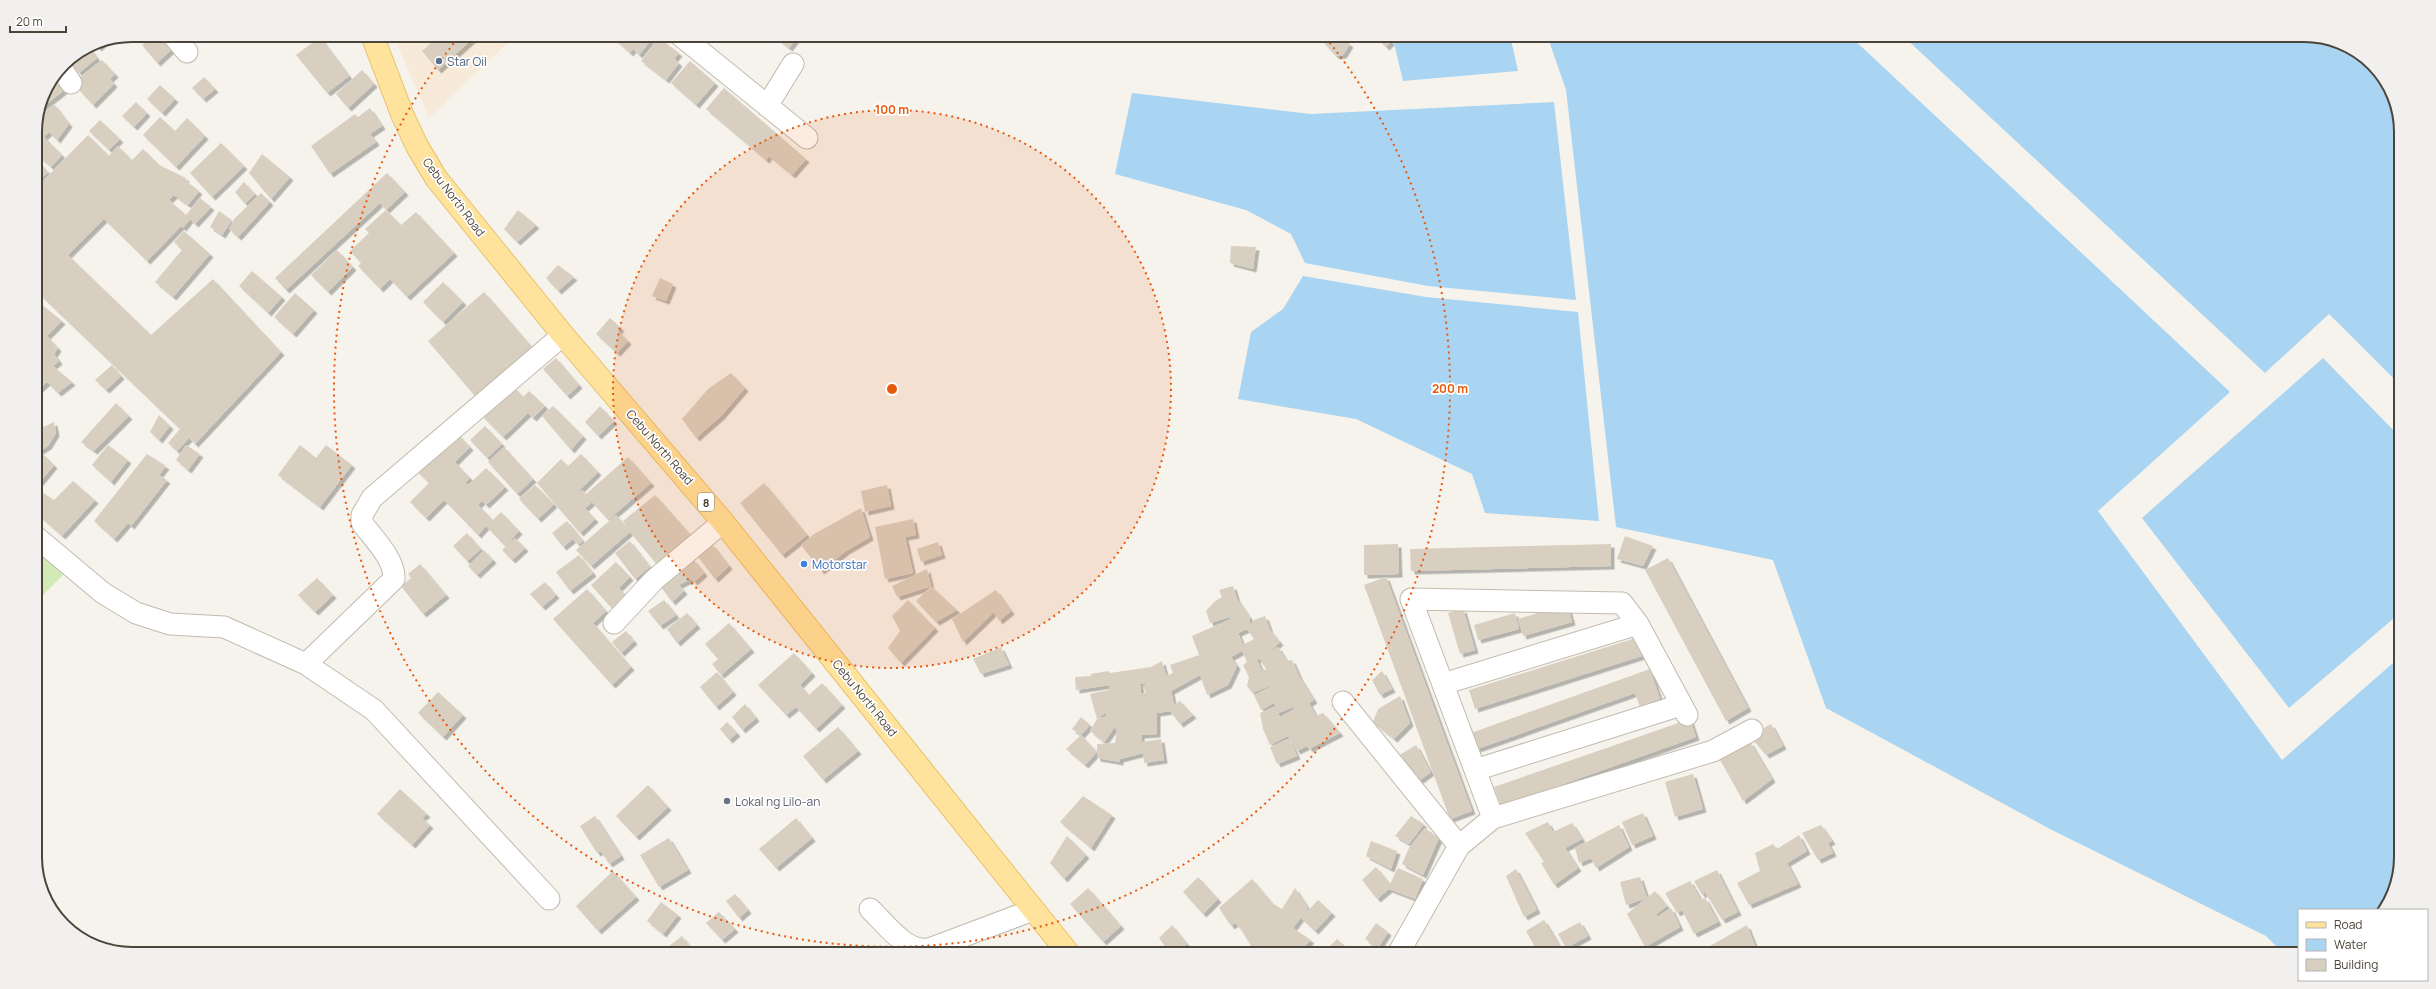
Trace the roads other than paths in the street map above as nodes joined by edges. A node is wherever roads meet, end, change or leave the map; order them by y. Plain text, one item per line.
1 (179, 42) edge
2 (375, 42) edge
3 (689, 42) edge
4 (187, 52) dead end
5 (793, 64) dead end
6 (767, 106) junction
7 (807, 138) dead end
8 (563, 335) junction
9 (723, 522) junction
10 (42, 542) edge
11 (614, 623) dead end
12 (1638, 624) junction
13 (306, 664) junction
14 (1443, 684) junction
15 (1343, 702) dead end
16 (1752, 730) dead end
17 (1475, 770) junction
18 (1493, 818) junction
19 (1459, 846) junction
20 (549, 899) dead end
21 (870, 910) dead end
22 (1033, 910) junction
23 (911, 947) edge
24 (934, 947) edge
25 (1063, 947) edge
26 (1402, 947) edge

1 - 4 street
2 - 8 main road, Cebu North Road / 8
3 - 6 street
5 - 6 street
6 - 7 street
8 - 9 main road, Cebu North Road / 8
8 - 13 street
9 - 11 street
9 - 22 main road, Cebu North Road / 8
10 - 13 street
12 - 14 street
12 - 14 street
12 - 17 street
13 - 20 street
14 - 17 street
15 - 19 street
16 - 18 street
17 - 18 street
18 - 19 street
19 - 26 street
21 - 23 street
22 - 24 street
22 - 25 main road, Cebu North Road / 8

